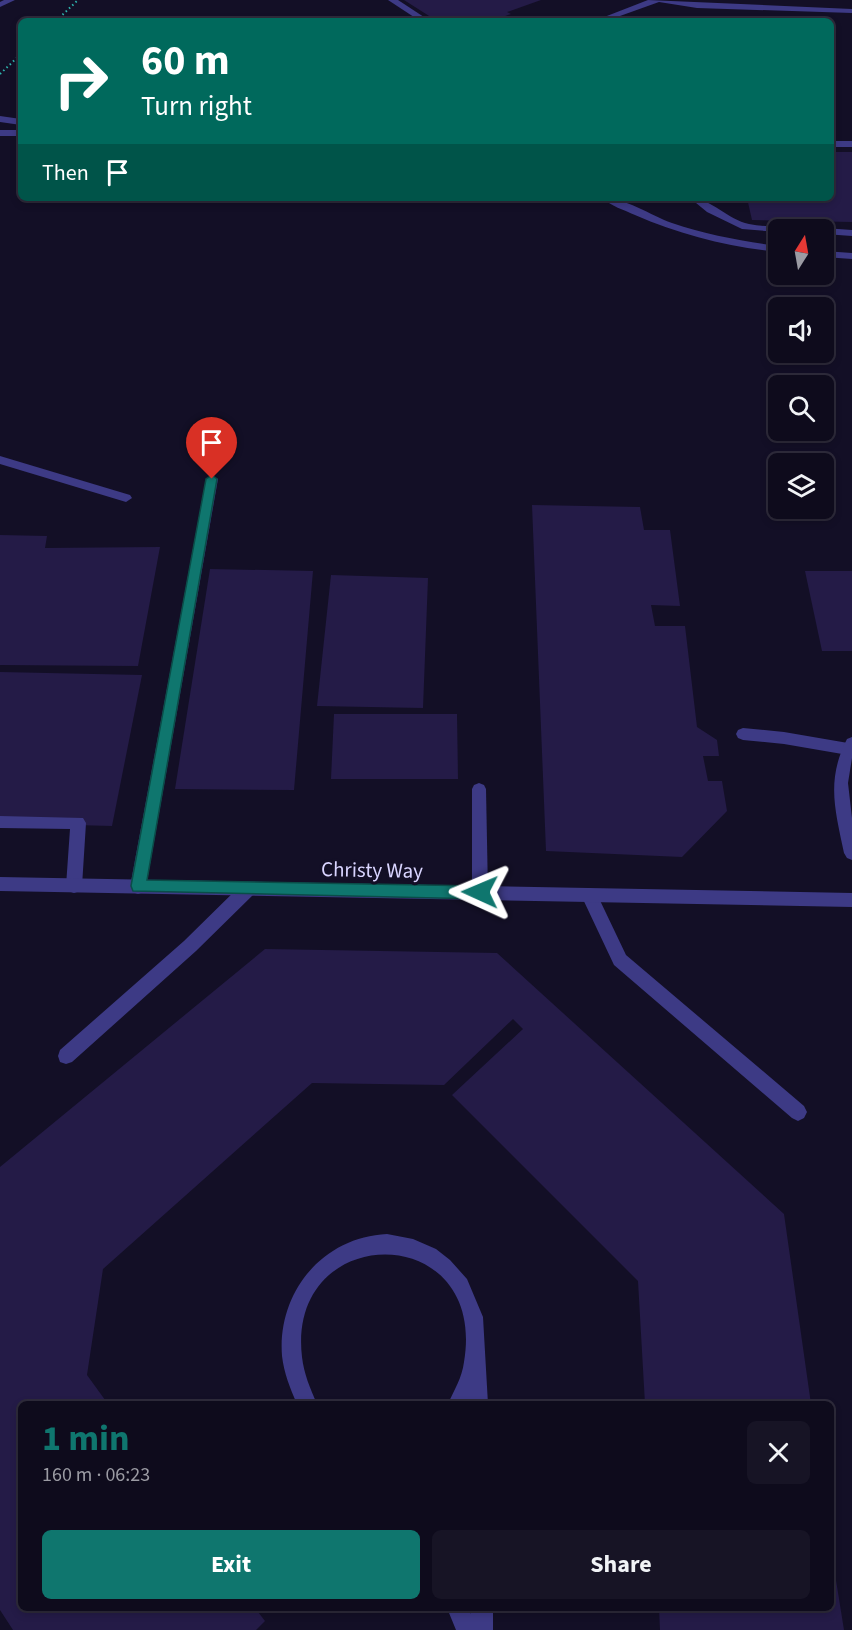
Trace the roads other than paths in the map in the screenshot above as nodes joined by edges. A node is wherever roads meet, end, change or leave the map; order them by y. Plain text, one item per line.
1 (11, 0) edge
2 (392, 0) edge
3 (656, 0) edge
4 (662, 0) edge
5 (0, 5) edge
6 (780, 9) junction
7 (852, 11) edge
8 (421, 18) edge
9 (606, 18) edge
10 (783, 18) edge
11 (0, 119) edge
12 (18, 122) edge
13 (2, 133) edge
14 (18, 133) edge
15 (834, 144) edge
16 (852, 144) edge
17 (613, 201) edge
18 (699, 201) edge
19 (768, 228) edge
20 (834, 232) edge
21 (852, 233) edge
22 (768, 248) edge
23 (834, 255) edge
24 (852, 256) edge
25 (0, 460) edge
26 (212, 479) dead end
27 (126, 498) dead end
28 (743, 734) dead end
29 (850, 746) edge
30 (479, 789) dead end
31 (0, 822) edge
32 (852, 853) edge
33 (0, 884) edge
34 (74, 885) junction
35 (138, 886) junction
36 (248, 889) junction
37 (480, 892) junction
38 (589, 895) junction
39 (852, 900) edge
40 (66, 1056) dead end
41 (798, 1112) dead end
42 (476, 1352) junction
43 (305, 1401) edge
44 (460, 1401) edge
45 (478, 1401) edge
46 (459, 1611) edge
47 (482, 1611) edge
48 (467, 1630) edge
49 (482, 1630) edge

1 - 5 street
2 - 8 street
3 - 9 street
4 - 6 street
6 - 7 street
6 - 10 street
11 - 12 street
13 - 14 street
15 - 16 street
17 - 22 street
18 - 19 street
20 - 21 street
23 - 24 street
25 - 27 street
26 - 35 street
28 - 29 street
29 - 32 street
30 - 37 street
31 - 34 street
33 - 34 street, Christy Way
34 - 35 street, Christy Way
35 - 36 street, Christy Way
36 - 37 street, Christy Way
36 - 40 street
37 - 38 street, Christy Way
38 - 39 street, Christy Way
38 - 41 street
42 - 43 street
42 - 44 street
42 - 45 street
46 - 48 street
47 - 49 street

